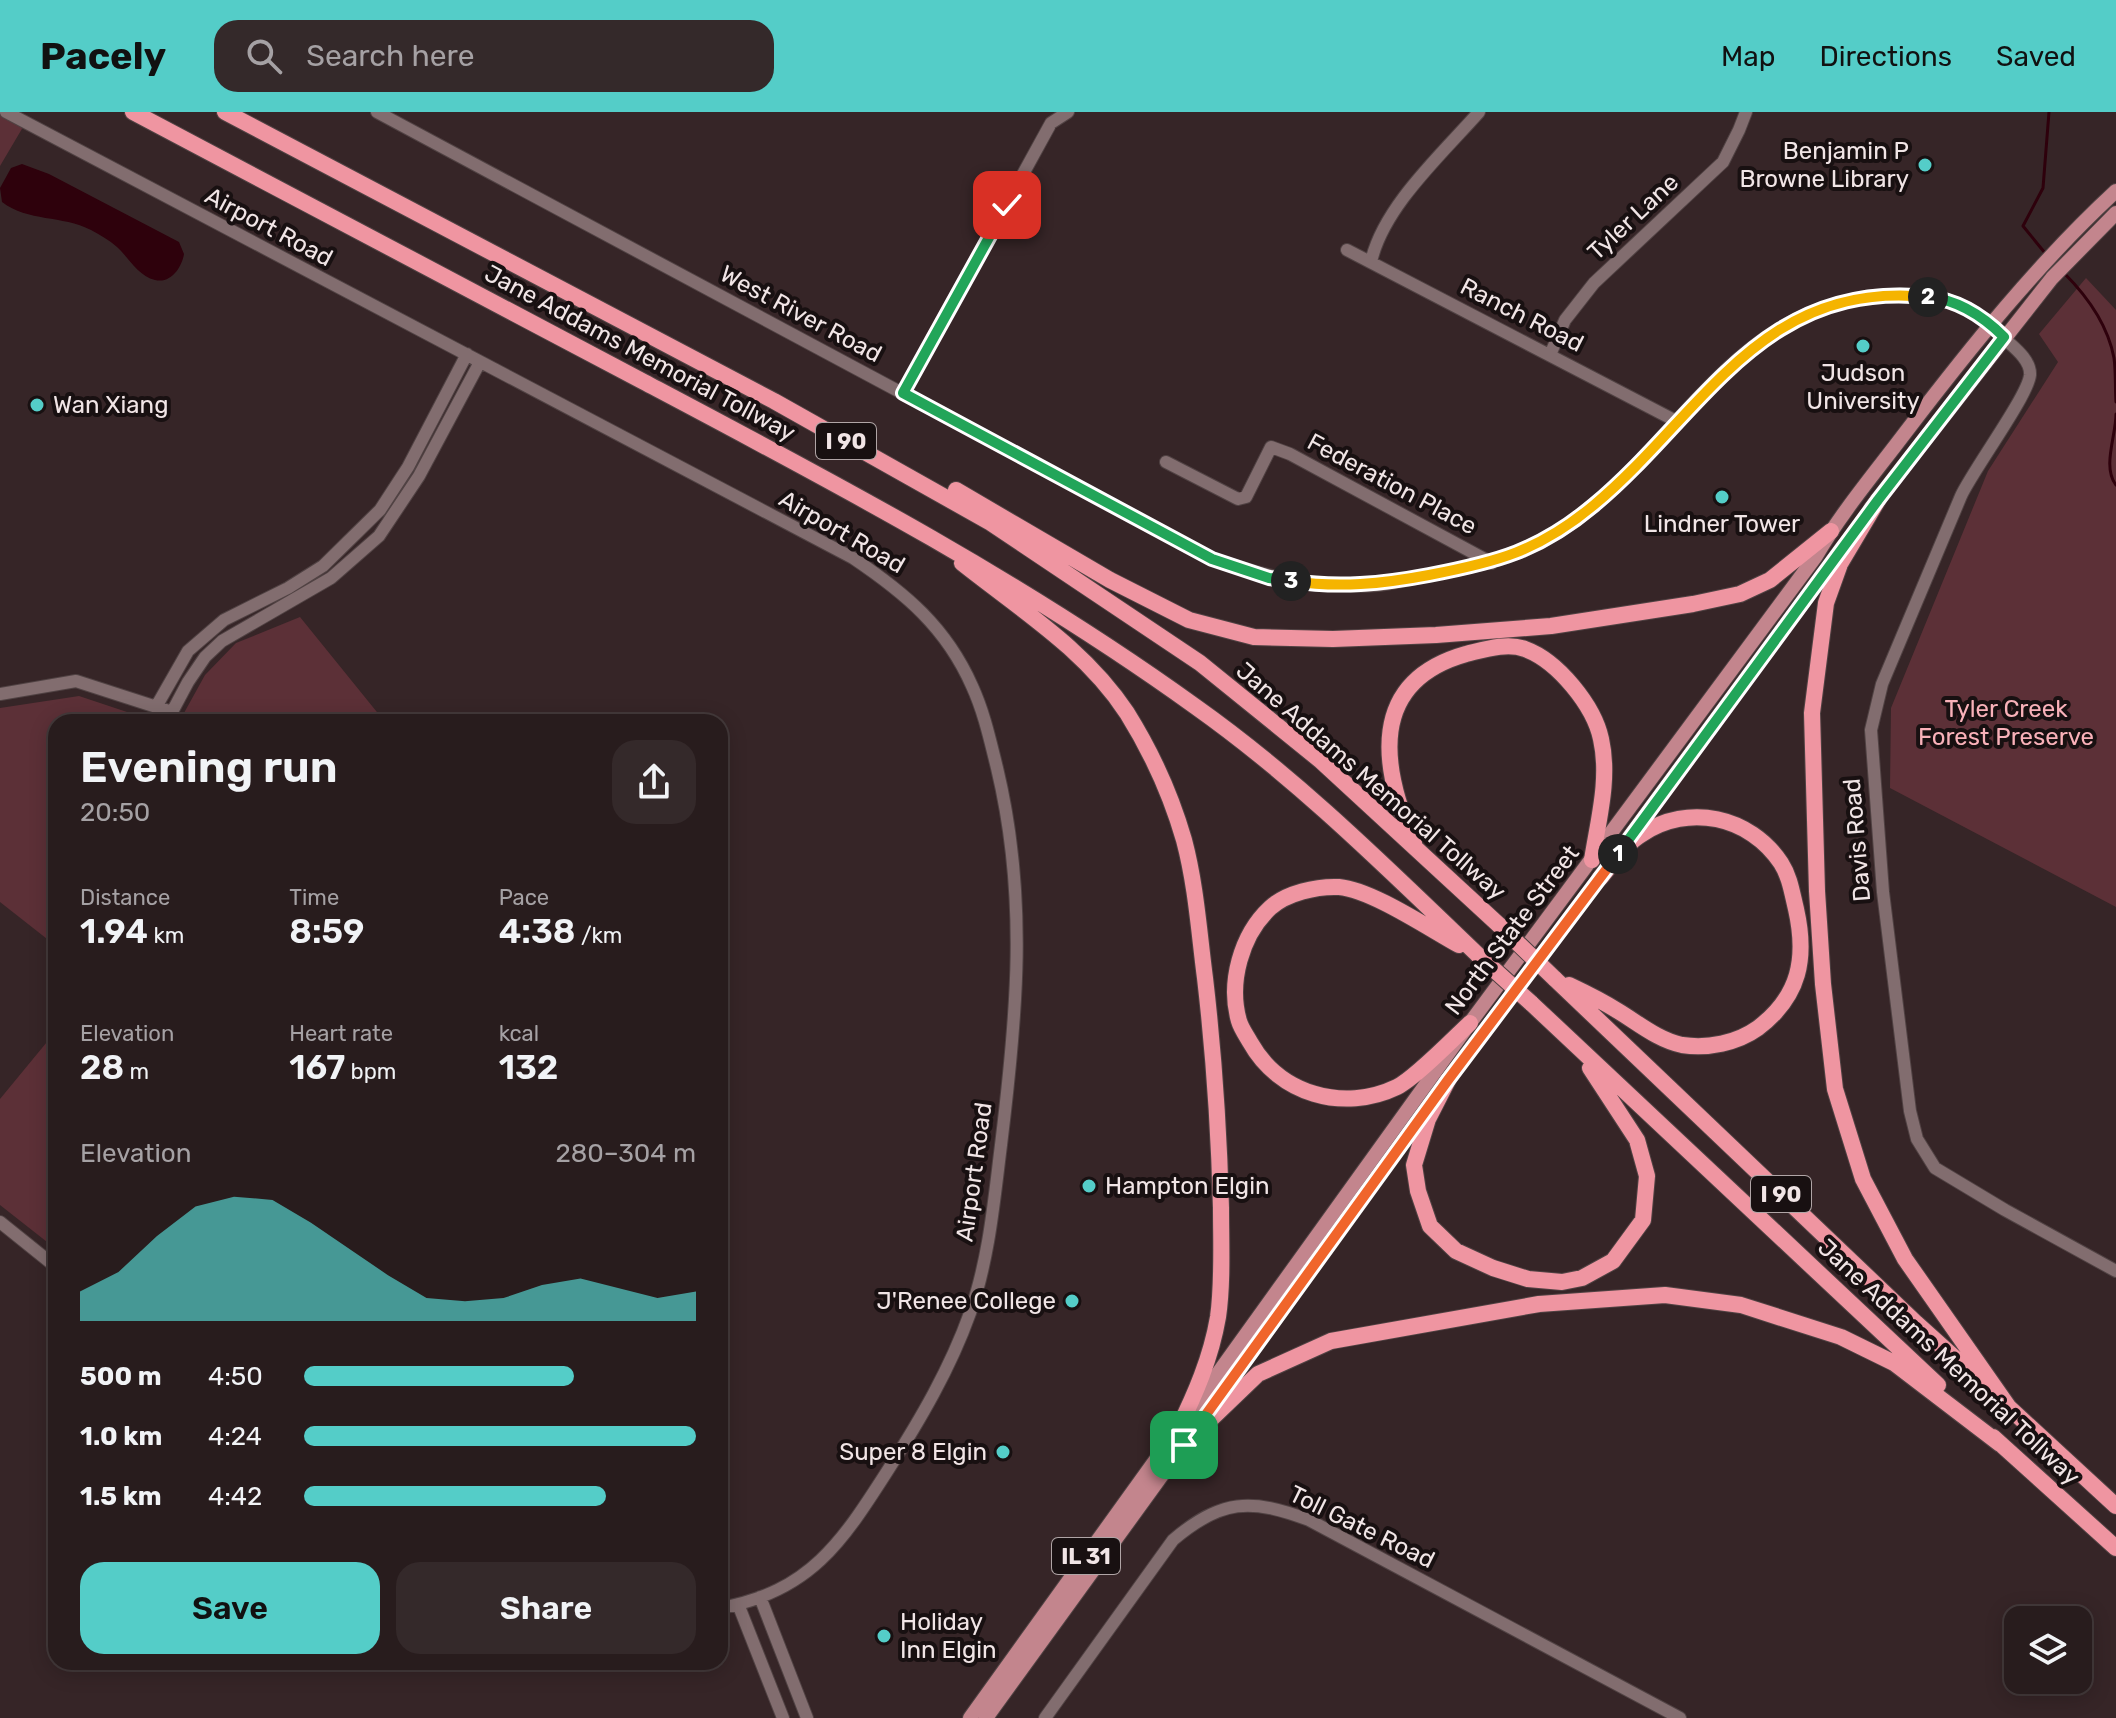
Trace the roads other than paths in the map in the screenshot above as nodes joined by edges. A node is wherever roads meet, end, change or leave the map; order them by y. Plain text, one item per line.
1 (6, 112) edge
2 (133, 112) edge
3 (225, 112) edge
4 (377, 112) edge
5 (1068, 112) edge
6 (1479, 112) edge
7 (1746, 112) edge
8 (2116, 191) edge
9 (2116, 213) edge
10 (1347, 250) dead end
11 (1371, 262) junction
12 (1991, 325) junction
13 (2004, 337) junction
14 (467, 354) junction
15 (1550, 355) junction
16 (480, 362) junction
17 (903, 393) junction
18 (1676, 421) junction
19 (835, 434) junction
20 (1166, 462) dead end
21 (1878, 500) junction
22 (1831, 531) junction
23 (934, 538) junction
24 (333, 558) junction
25 (1492, 563) junction
26 (342, 570) junction
27 (0, 694) edge
28 (156, 707) junction
29 (1416, 848) junction
30 (1592, 860) junction
31 (1600, 878) junction
32 (1479, 956) junction
33 (1554, 978) junction
34 (1470, 1023) junction
35 (1571, 1041) junction
36 (1448, 1080) junction
37 (0, 1222) edge
38 (48, 1261) edge
39 (2116, 1271) edge
40 (2010, 1409) junction
41 (1180, 1438) junction
42 (2000, 1444) junction
43 (2116, 1506) edge
44 (2116, 1548) edge
45 (760, 1597) junction
46 (738, 1604) junction
47 (728, 1606) edge
48 (1665, 1714) edge
49 (783, 1718) edge
50 (807, 1718) edge
51 (970, 1718) edge
52 (986, 1718) edge
53 (1045, 1718) edge
54 (1680, 1718) edge

1 - 14 street, Airport Road
2 - 23 highway, Jane Addams Memorial Tollway / I 90
3 - 19 highway, Jane Addams Memorial Tollway / I 90
4 - 17 street, West River Road
5 - 17 street
6 - 11 street
7 - 15 street, Tyler Lane
8 - 12 main road, North State Street / IL 31
9 - 13 main road, North State Street / IL 31
10 - 11 street, Ranch Road
11 - 15 street, Ranch Road
12 - 13 street, West River Road
12 - 18 street, West River Road
12 - 22 main road, North State Street / IL 31
13 - 21 main road, North State Street / IL 31
13 - 39 street, Davis Road
14 - 16 street, Airport Road
14 - 24 street
15 - 18 street, Ranch Road
16 - 26 street
16 - 45 street, Airport Road
17 - 25 street, West River Road
18 - 25 street, West River Road
19 - 22 highway
19 - 29 highway, Jane Addams Memorial Tollway / I 90
20 - 25 street, Federation Place
21 - 31 main road, North State Street / IL 31
21 - 40 highway
22 - 30 main road, North State Street / IL 31
23 - 32 highway, Jane Addams Memorial Tollway / I 90
23 - 41 highway
24 - 26 street
24 - 28 street
26 - 28 street
27 - 28 street
29 - 30 highway
29 - 33 highway, Jane Addams Memorial Tollway / I 90, bridge
30 - 34 main road, North State Street / IL 31
31 - 33 highway
31 - 36 main road, North State Street / IL 31
32 - 34 highway
32 - 35 highway, Jane Addams Memorial Tollway / I 90, bridge
33 - 40 highway, Jane Addams Memorial Tollway / I 90
34 - 41 main road, North State Street / IL 31
35 - 36 highway
35 - 42 highway, Jane Addams Memorial Tollway / I 90
36 - 41 main road, North State Street / IL 31
37 - 38 street
40 - 43 highway, Jane Addams Memorial Tollway / I 90
41 - 42 highway
41 - 51 main road, North State Street / IL 31
41 - 52 main road, North State Street / IL 31
42 - 44 highway, Jane Addams Memorial Tollway / I 90
45 - 46 street, Airport Road
45 - 50 street
46 - 47 street, Airport Road
46 - 49 street
48 - 53 street, Toll Gate Road
48 - 54 street, Toll Gate Road

